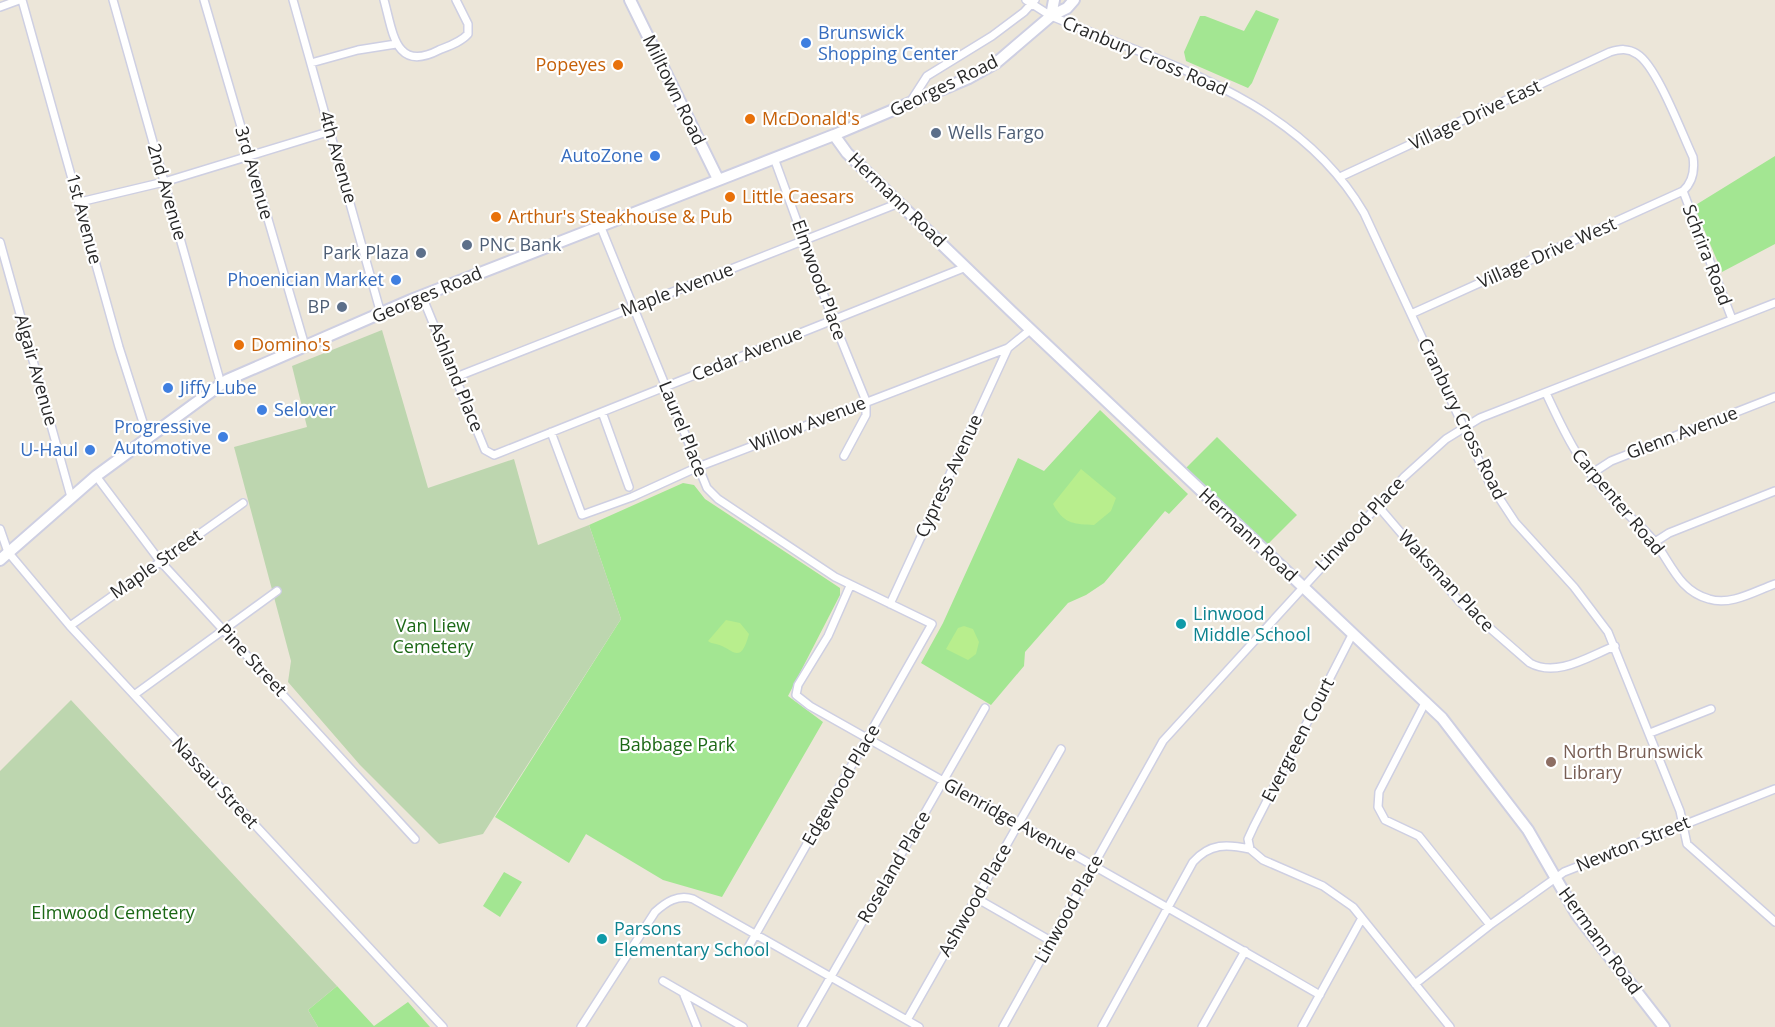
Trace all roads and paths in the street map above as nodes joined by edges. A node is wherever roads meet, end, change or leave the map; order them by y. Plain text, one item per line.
1 (20, 0) edge
2 (112, 0) edge
3 (204, 0) edge
4 (293, 0) edge
5 (384, 0) edge
6 (456, 0) edge
7 (630, 0) edge
8 (1054, 0) edge
9 (1074, 0) edge
10 (1030, 2) edge
11 (0, 7) edge
12 (1051, 16) junction
13 (396, 44) junction
14 (312, 63) junction
15 (910, 104) junction
16 (331, 131) junction
17 (834, 135) junction
18 (248, 156) junction
19 (774, 158) junction
20 (1340, 177) junction
21 (718, 179) junction
22 (164, 182) junction
23 (1683, 191) junction
24 (80, 202) junction
25 (898, 203) junction
26 (600, 225) junction
27 (804, 240) junction
28 (0, 242) edge
29 (966, 267) junction
30 (422, 296) junction
31 (1775, 303) edge
32 (633, 308) junction
33 (381, 314) junction
34 (1411, 314) junction
35 (833, 320) junction
36 (1732, 320) junction
37 (1030, 330) junction
38 (306, 346) junction
39 (1008, 348) junction
40 (456, 377) junction
41 (221, 384) junction
42 (665, 387) junction
43 (1546, 393) junction
44 (1775, 397) edge
45 (866, 402) junction
46 (602, 412) junction
47 (1463, 427) junction
48 (551, 432) junction
49 (148, 438) junction
50 (494, 455) joint
51 (844, 456) dead end
52 (698, 467) junction
53 (1591, 474) junction
54 (96, 476) junction
55 (629, 487) dead end
56 (1775, 491) edge
57 (71, 497) junction
58 (243, 503) dead end
59 (1378, 506) junction
60 (0, 529) edge
61 (1655, 542) junction
62 (4, 556) edge
63 (160, 561) junction
64 (1775, 584) edge
65 (850, 586) junction
66 (1302, 586) junction
67 (277, 591) dead end
68 (890, 604) junction
69 (932, 624) joint
70 (70, 626) junction
71 (225, 631) junction
72 (1353, 633) junction
73 (1615, 646) junction
74 (134, 695) junction
75 (1425, 701) junction
76 (985, 708) dead end
77 (1711, 709) dead end
78 (1650, 733) junction
79 (867, 739) junction
80 (1061, 749) dead end
81 (943, 782) junction
82 (1775, 789) edge
83 (1019, 825) junction
84 (1682, 825) junction
85 (415, 839) dead end
86 (1250, 849) junction
87 (1094, 864) junction
88 (1554, 878) junction
89 (976, 898) junction
90 (1169, 907) junction
91 (1362, 918) junction
92 (1775, 921) edge
93 (1490, 925) junction
94 (756, 935) junction
95 (1051, 941) junction
96 (749, 946) dead end
97 (1245, 951) junction
98 (831, 977) junction
99 (663, 981) dead end
100 (1415, 984) junction
101 (684, 995) junction
102 (1320, 995) junction
103 (907, 1020) junction
104 (582, 1026) edge
105 (443, 1027) edge
106 (697, 1027) edge
107 (743, 1027) edge
108 (802, 1027) edge
109 (919, 1027) edge
110 (1003, 1027) edge
111 (1102, 1027) edge
112 (1202, 1027) edge
113 (1302, 1027) edge
114 (1450, 1027) edge
115 (1664, 1027) edge

1 - 11 street
1 - 24 street, 1st Avenue
2 - 22 street, 2nd Avenue
3 - 18 street, 3rd Avenue
4 - 14 street, 4th Avenue
5 - 13 street
6 - 13 street
7 - 21 street, Milltown Road
8 - 12 street
9 - 12 street, Georges Road
10 - 12 street, Cranbury Cross Road
10 - 15 street
12 - 15 street, Georges Road
12 - 20 street, Cranbury Cross Road
13 - 14 street
14 - 16 street, 4th Avenue
15 - 17 street, Georges Road
16 - 18 street
16 - 33 street, 4th Avenue
17 - 19 street, Georges Road
17 - 25 street, Hermann Road
18 - 22 street
18 - 38 street, 3rd Avenue
19 - 21 street, Georges Road
19 - 27 street, Elmwood Place
20 - 23 street, Village Drive East
20 - 34 street, Cranbury Cross Road
21 - 26 street, Georges Road
22 - 24 street
22 - 41 street, 2nd Avenue
23 - 34 street, Village Drive West
23 - 36 street, Schrira Road
24 - 49 street, 1st Avenue
25 - 27 street, Maple Avenue
25 - 29 street, Hermann Road
26 - 30 street, Georges Road
26 - 32 street, Laurel Place
27 - 32 street, Maple Avenue
27 - 35 street, Elmwood Place
28 - 57 street, Algair Avenue
29 - 35 street, Cedar Avenue
29 - 37 street, Hermann Road
30 - 33 street, Georges Road
30 - 40 street, Ashland Place
31 - 36 street, Linwood Place
32 - 40 street, Maple Avenue
32 - 42 street, Laurel Place
33 - 38 street, Georges Road
34 - 47 street, Cranbury Cross Road
35 - 42 street, Cedar Avenue
35 - 45 street, Elmwood Place
36 - 43 street, Linwood Place
37 - 39 street, Willow Avenue
37 - 66 street, Hermann Road
38 - 41 street, Georges Road
39 - 45 street, Willow Avenue
39 - 68 street, Cypress Avenue
40 - 50 street, Ashland Place
41 - 49 street, Georges Road
42 - 46 street, Cedar Avenue
42 - 52 street, Laurel Place
43 - 47 street, Linwood Place
43 - 53 street, Carpenter Road
44 - 53 street, Glenn Avenue
45 - 51 street
45 - 52 street, Willow Avenue
46 - 48 street, Cedar Avenue
46 - 55 street
47 - 59 street, Linwood Place
47 - 73 street, Cranbury Cross Road
48 - 50 street, Cedar Avenue
48 - 52 street, Willow Avenue
49 - 54 street, Georges Road
52 - 65 street, Laurel Place
53 - 61 street, Carpenter Road
54 - 57 street, Georges Road
54 - 63 street, Pine Street
56 - 61 street
57 - 62 street, Georges Road
58 - 63 street, Maple Street
59 - 66 street, Linwood Place
59 - 73 street, Waksman Place
60 - 62 street, Nassau Street
61 - 64 street, Carpenter Road
62 - 70 street, Nassau Street
63 - 70 street, Maple Street
63 - 71 street, Pine Street
65 - 68 street, Laurel Place
65 - 79 street, Glenridge Avenue
66 - 72 street, Hermann Road
66 - 87 street, Linwood Place
67 - 71 street
68 - 69 street, Laurel Place
69 - 79 street, Edgewood Place
70 - 74 street, Nassau Street
71 - 74 street
71 - 85 street, Pine Street
72 - 75 street, Hermann Road
72 - 86 street, Evergreen Court
73 - 78 street, Cranbury Cross Road
74 - 105 street, Nassau Street
75 - 88 street, Hermann Road
75 - 93 street
76 - 81 street, Roseland Place
77 - 78 street
78 - 84 street, Cranbury Cross Road
79 - 81 street, Glenridge Avenue
79 - 94 street, Edgewood Place
80 - 83 street, Ashwood Place
81 - 83 street, Glenridge Avenue
81 - 98 street, Roseland Place
82 - 84 street, Newton Street
83 - 87 street, Glenridge Avenue
83 - 89 street, Ashwood Place
84 - 88 street, Newton Street
84 - 92 street, Cranbury Cross Road
86 - 90 street
86 - 91 street
87 - 90 street, Glenridge Avenue
87 - 95 street, Linwood Place
88 - 93 street, Newton Street
88 - 115 street, Hermann Road
89 - 95 street
89 - 103 street, Ashwood Place
90 - 97 street, Glenridge Avenue
90 - 111 street
91 - 100 street
91 - 102 street
93 - 100 street, Newton Street
94 - 96 street, Edgewood Place
94 - 98 street
94 - 104 street
95 - 110 street, Linwood Place
97 - 102 street, Glenridge Avenue
97 - 112 street
98 - 103 street
98 - 108 street, Roseland Place
99 - 101 street
100 - 114 street
101 - 106 street
101 - 107 street
102 - 113 street
103 - 109 street

